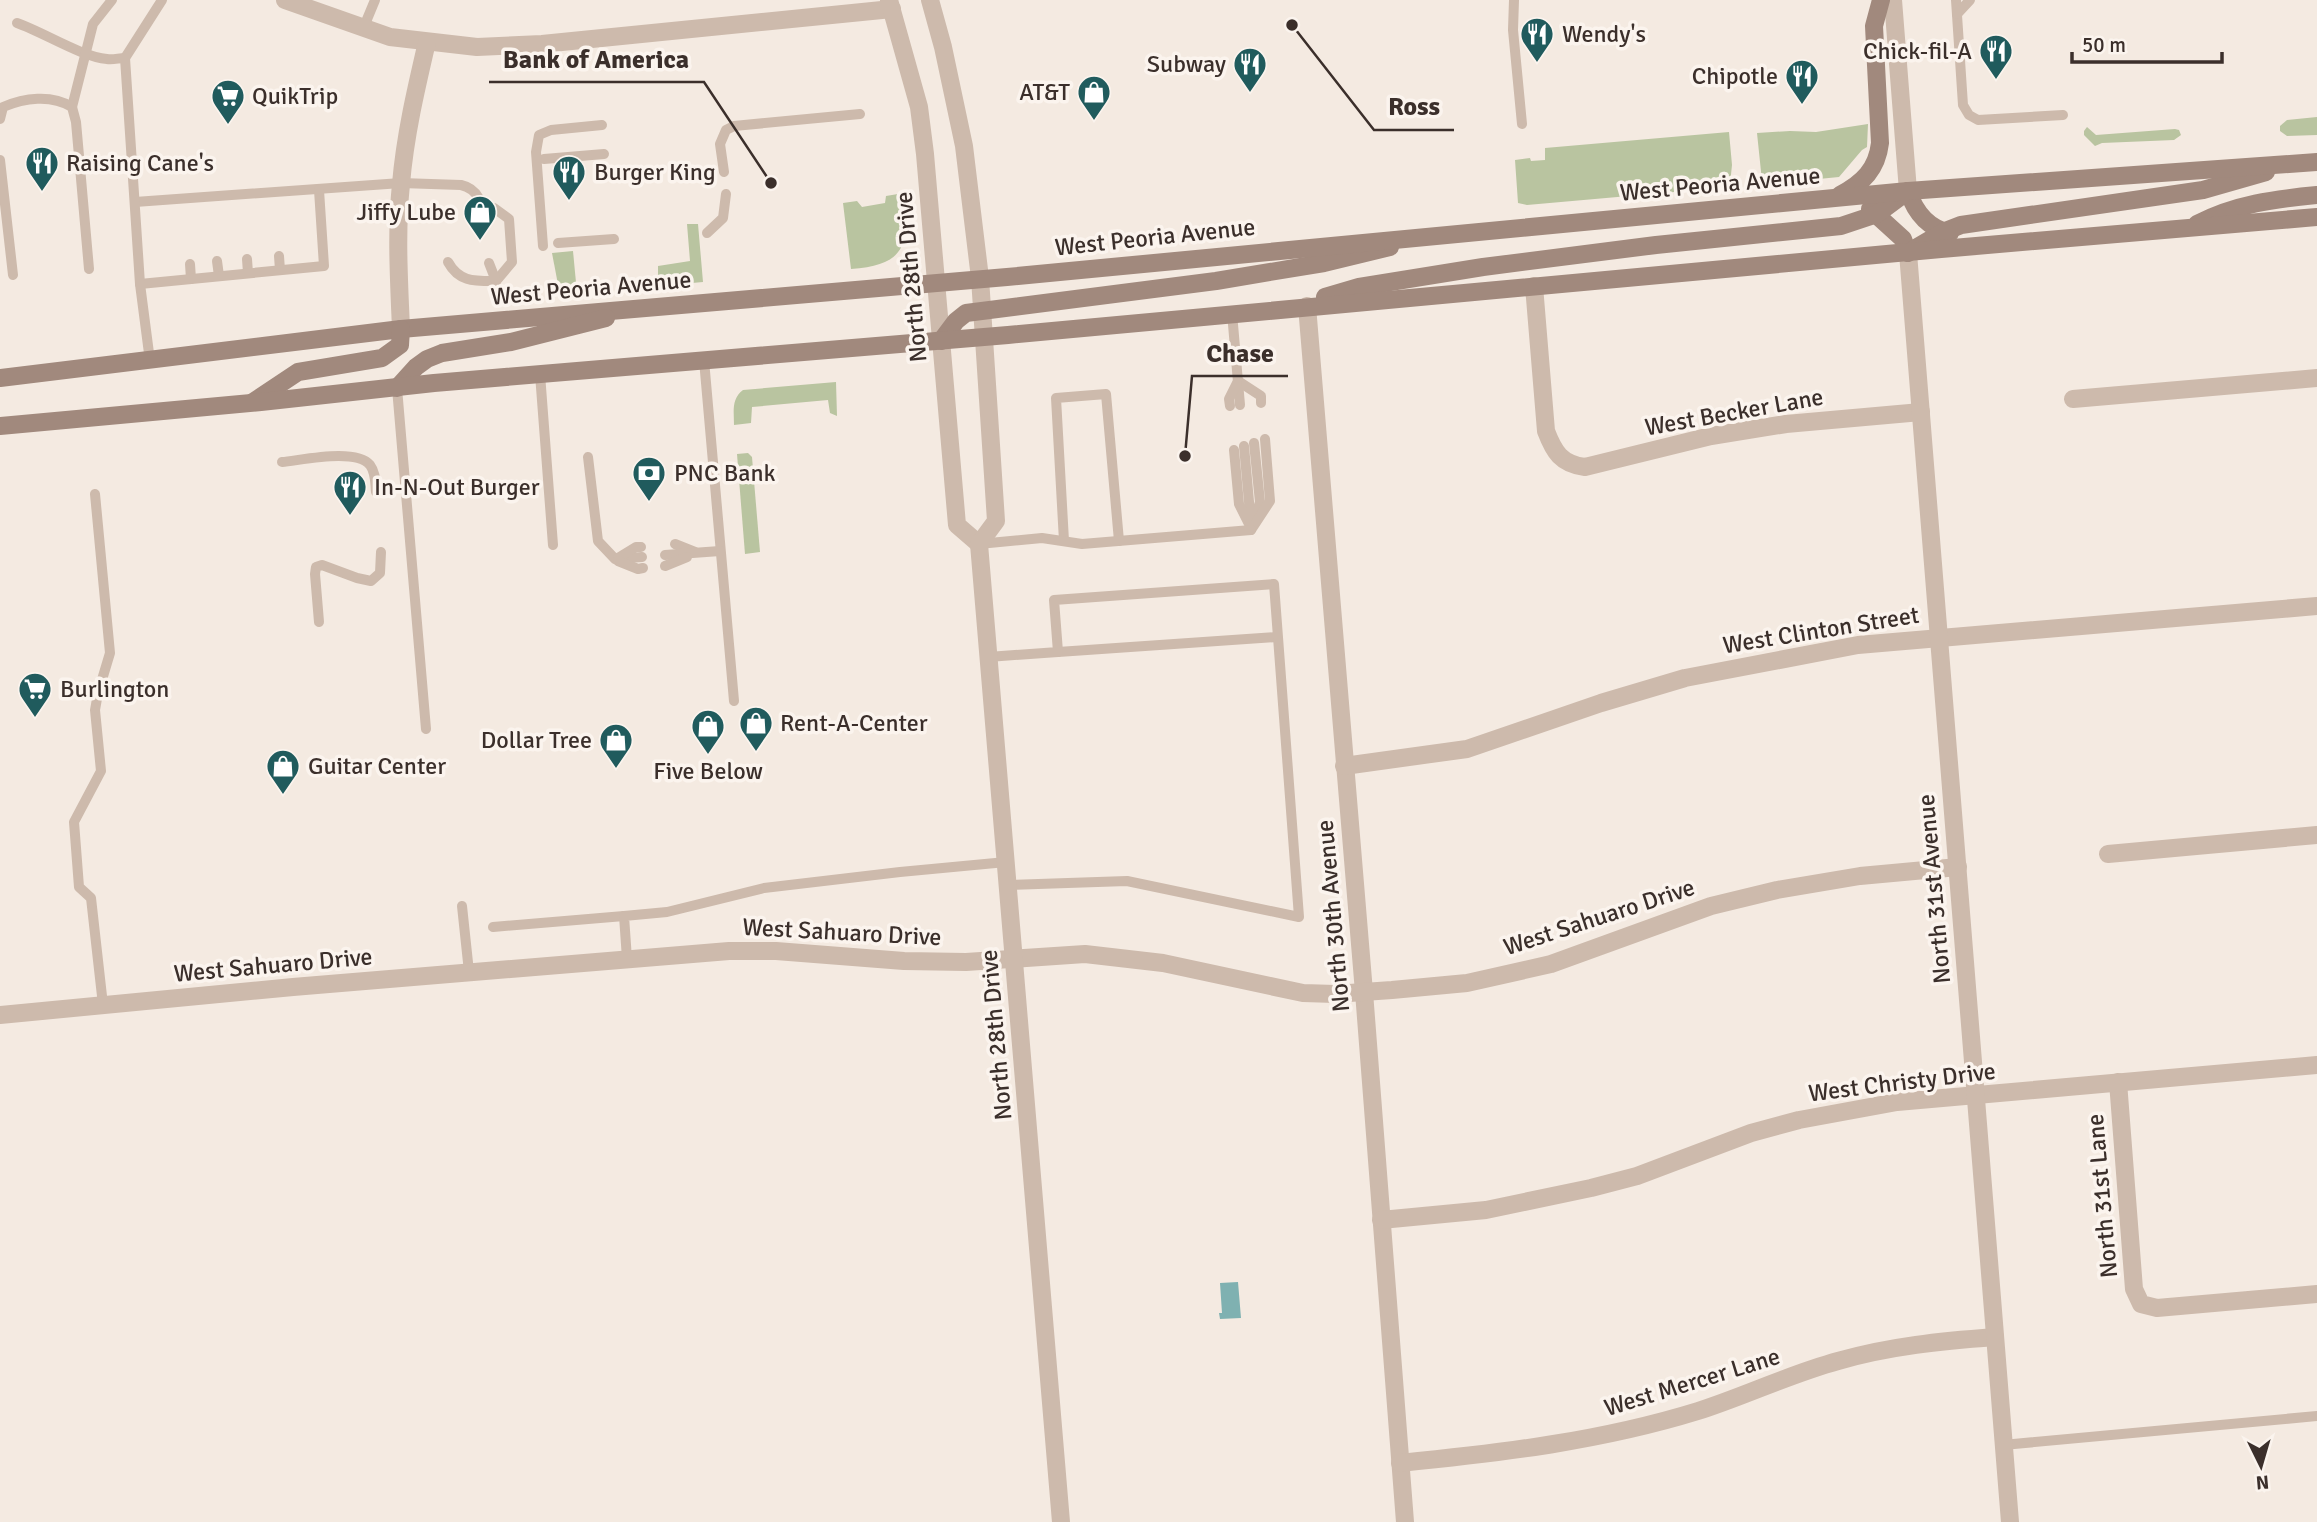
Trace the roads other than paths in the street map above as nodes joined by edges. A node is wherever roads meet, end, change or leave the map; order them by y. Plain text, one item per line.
1 (112, 0) edge
2 (162, 0) edge
3 (285, 0) edge
4 (376, 0) edge
5 (930, 0) edge
6 (1514, 0) edge
7 (1881, 0) edge
8 (1893, 0) edge
9 (1955, 0) edge
10 (1970, 0) edge
11 (891, 4) edge
12 (1957, 13) junction
13 (17, 23) dead end
14 (363, 29) junction
15 (427, 41) junction
16 (86, 52) junction
17 (125, 58) junction
18 (72, 107) junction
19 (860, 114) dead end
20 (2063, 115) dead end
21 (0, 119) edge
22 (1522, 124) dead end
23 (602, 125) dead end
24 (604, 154) dead end
25 (544, 159) dead end
26 (0, 160) edge
27 (2317, 162) edge
28 (2288, 164) junction
29 (724, 172) dead end
30 (401, 183) junction
31 (319, 190) junction
32 (1908, 191) junction
33 (726, 194) dead end
34 (2317, 195) edge
35 (1833, 198) junction
36 (135, 202) junction
37 (1878, 214) junction
38 (2317, 217) edge
39 (2188, 229) junction
40 (1943, 232) junction
41 (707, 233) dead end
42 (1431, 235) junction
43 (614, 239) dead end
44 (558, 243) dead end
45 (2032, 243) junction
46 (543, 246) dead end
47 (1908, 253) junction
48 (279, 256) dead end
49 (247, 259) dead end
50 (217, 261) dead end
51 (448, 261) dead end
52 (489, 263) dead end
53 (190, 264) dead end
54 (89, 270) dead end
55 (280, 270) junction
56 (248, 273) junction
57 (13, 275) dead end
58 (219, 276) junction
59 (980, 278) junction
60 (191, 279) junction
61 (496, 281) junction
62 (937, 282) junction
63 (140, 284) junction
64 (1534, 286) junction
65 (1307, 306) junction
66 (636, 308) junction
67 (982, 310) junction
68 (1232, 313) junction
69 (401, 329) junction
70 (984, 337) junction
71 (941, 341) junction
72 (704, 360) junction
73 (150, 361) junction
74 (540, 374) junction
75 (0, 378) edge
76 (2317, 378) edge
77 (1238, 381) junction
78 (397, 388) junction
79 (2073, 399) dead end
80 (253, 401) junction
81 (1921, 412) junction
82 (0, 426) edge
83 (588, 457) dead end
84 (282, 462) dead end
85 (376, 492) dead end
86 (95, 494) dead end
87 (1251, 530) junction
88 (1064, 541) junction
89 (1119, 541) junction
90 (675, 544) dead end
91 (979, 544) junction
92 (553, 545) dead end
93 (720, 551) junction
94 (381, 552) dead end
95 (696, 553) junction
96 (615, 559) junction
97 (665, 561) dead end
98 (2317, 606) edge
99 (319, 622) dead end
100 (1277, 636) junction
101 (1938, 637) junction
102 (1058, 652) junction
103 (988, 657) junction
104 (734, 701) dead end
105 (426, 729) dead end
106 (1345, 766) junction
107 (2317, 835) edge
108 (2108, 854) dead end
109 (1006, 862) junction
110 (1958, 867) junction
111 (1008, 885) junction
112 (462, 906) dead end
113 (624, 916) junction
114 (493, 927) dead end
115 (627, 959) junction
116 (1015, 959) junction
117 (469, 972) junction
118 (1364, 992) junction
119 (103, 1005) junction
120 (0, 1015) edge
121 (2317, 1065) edge
122 (2118, 1082) junction
123 (1975, 1095) junction
124 (1381, 1220) junction
125 (2317, 1294) edge
126 (1995, 1337) junction
127 (2317, 1416) edge
128 (2003, 1445) junction
129 (1400, 1463) junction
130 (1062, 1522) edge
131 (1405, 1522) edge
132 (2010, 1522) edge

1 - 16 lane
2 - 17 lane
3 - 14 street
4 - 14 lane
5 - 59 street
6 - 22 lane
7 - 35 main road
8 - 32 street
9 - 12 lane
10 - 12 lane
11 - 15 street
11 - 62 street, North 28th Drive
12 - 20 lane
13 - 16 lane
14 - 15 street
15 - 30 street
16 - 17 lane
16 - 18 lane
17 - 36 lane
18 - 21 lane
18 - 54 lane
19 - 29 lane
23 - 46 lane
24 - 25 lane
26 - 57 lane
27 - 28 main road, West Peoria Avenue
28 - 32 main road, West Peoria Avenue
28 - 40 main road
30 - 31 lane
30 - 61 lane
30 - 69 street
31 - 36 lane
31 - 55 lane
32 - 35 main road, West Peoria Avenue
32 - 37 main road
32 - 40 main road
33 - 41 lane
34 - 39 main road
35 - 37 main road
35 - 42 main road, West Peoria Avenue
36 - 63 lane
37 - 47 main road
37 - 65 main road
38 - 39 main road
39 - 45 main road
40 - 45 main road
40 - 47 main road
42 - 59 main road, West Peoria Avenue
42 - 67 main road
43 - 44 lane
45 - 47 main road
47 - 64 main road
47 - 81 street, North 31st Avenue
48 - 55 lane
49 - 56 lane
50 - 58 lane
51 - 61 lane
52 - 61 lane
53 - 60 lane
55 - 56 lane
56 - 58 lane
58 - 60 lane
59 - 62 main road, West Peoria Avenue
59 - 67 street
60 - 63 lane
62 - 66 main road, West Peoria Avenue
62 - 71 street, North 28th Drive
63 - 73 lane
64 - 65 main road
64 - 81 street, West Becker Lane
65 - 68 main road
65 - 106 street, North 30th Avenue
66 - 69 main road, West Peoria Avenue
66 - 78 main road
67 - 70 street
67 - 71 main road
68 - 70 main road
68 - 77 lane
69 - 73 main road, West Peoria Avenue
69 - 80 main road
70 - 71 main road
70 - 91 street
71 - 72 main road
71 - 91 street, North 28th Drive
72 - 74 main road
72 - 93 lane
73 - 75 main road, West Peoria Avenue
74 - 78 main road
74 - 92 lane
76 - 79 street
77 - 77 lane
78 - 80 main road
78 - 105 lane
80 - 82 main road
81 - 101 street, North 31st Avenue
83 - 96 lane
84 - 85 lane
86 - 119 lane
87 - 87 lane
87 - 89 lane
88 - 89 lane
88 - 89 lane
88 - 91 lane
90 - 95 lane
91 - 103 street, North 28th Drive
93 - 95 lane
93 - 104 lane
94 - 99 lane
95 - 97 lane
96 - 96 lane
98 - 101 street, West Clinton Street
100 - 102 lane
100 - 102 lane
100 - 111 lane
101 - 106 street, West Clinton Street
101 - 110 street, North 31st Avenue
102 - 103 lane
103 - 109 street, North 28th Drive
106 - 118 street, North 30th Avenue
107 - 108 street
109 - 111 street, North 28th Drive
109 - 113 lane
110 - 118 street, West Sahuaro Drive
110 - 123 street, North 31st Avenue
111 - 116 street, North 28th Drive
112 - 117 lane
113 - 114 lane
113 - 115 lane
115 - 116 street, West Sahuaro Drive
115 - 117 street, West Sahuaro Drive
116 - 118 street, West Sahuaro Drive
116 - 130 street, North 28th Drive
117 - 119 street, West Sahuaro Drive
118 - 124 street, North 30th Avenue
119 - 120 street, West Sahuaro Drive
121 - 122 street, West Christy Drive
122 - 123 street, West Christy Drive
122 - 125 street, North 31st Lane
123 - 124 street, West Christy Drive
123 - 126 street, North 31st Avenue
124 - 129 street, North 30th Avenue
126 - 128 street, North 31st Avenue
126 - 129 street, West Mercer Lane
127 - 128 lane
128 - 132 street, North 31st Avenue
129 - 131 street, North 30th Avenue

